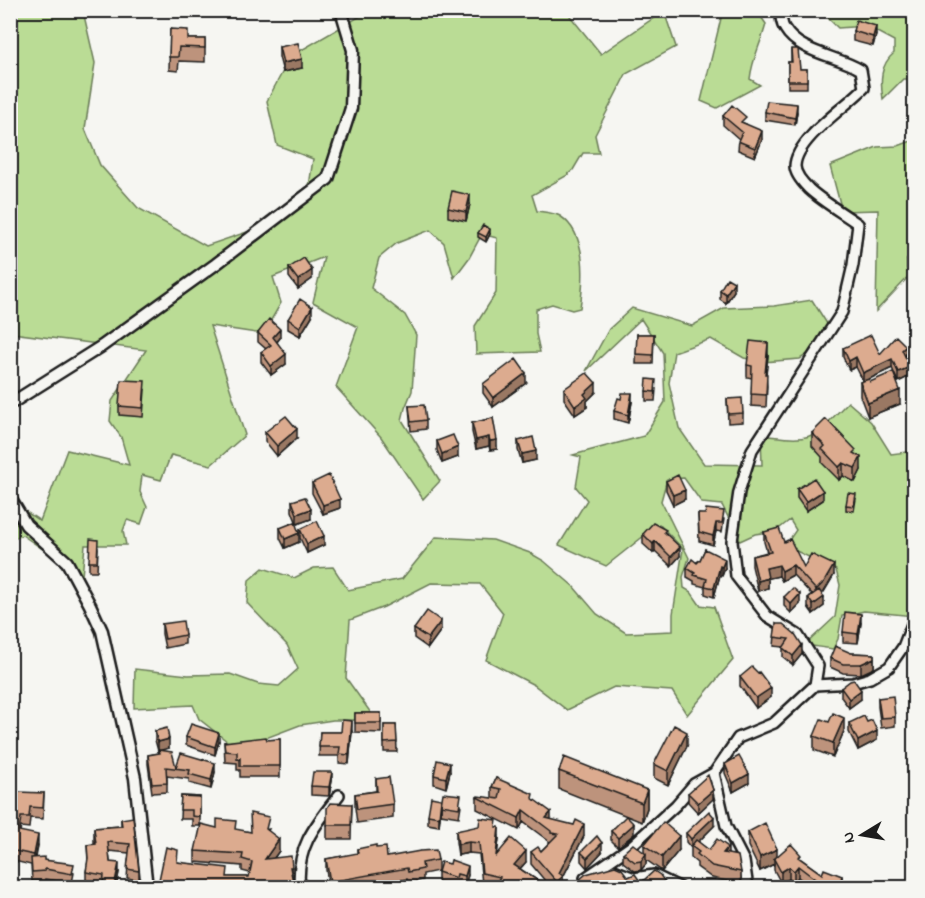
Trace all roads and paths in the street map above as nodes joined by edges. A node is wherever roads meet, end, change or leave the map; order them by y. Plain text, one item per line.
1 (351, 10) edge
2 (781, 10) edge
3 (342, 16) edge
4 (10, 404) edge
5 (10, 498) edge
6 (915, 619) edge
7 (815, 685) junction
8 (714, 773) junction
9 (339, 795) dead end
10 (147, 888) edge
11 (300, 888) edge
12 (681, 888) edge
13 (748, 888) edge

1 - 3 street
2 - 7 street
3 - 4 street
5 - 10 street
6 - 7 street
7 - 8 street
8 - 12 street
8 - 13 street
9 - 11 street

